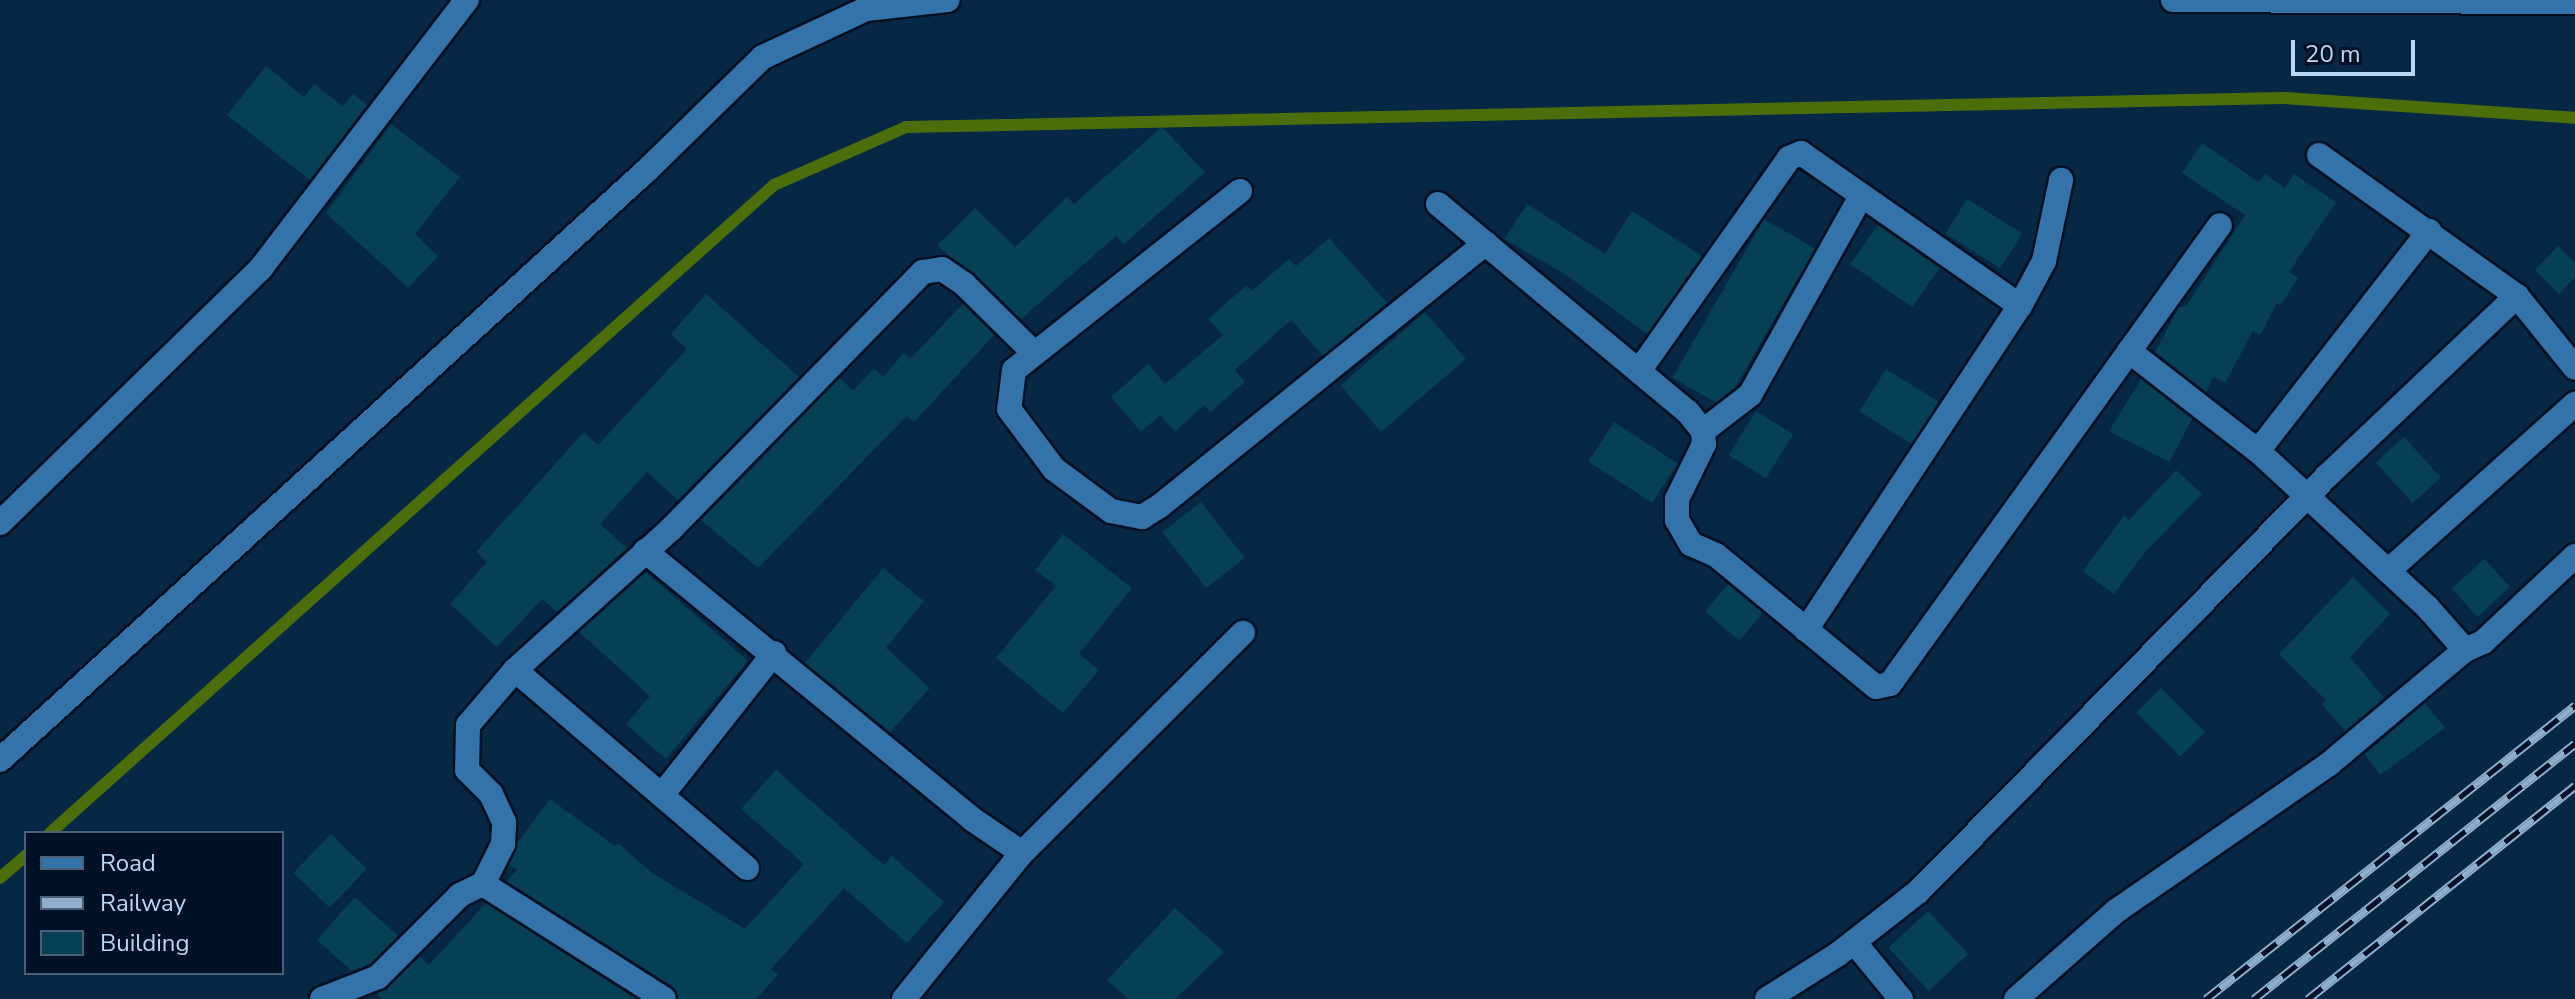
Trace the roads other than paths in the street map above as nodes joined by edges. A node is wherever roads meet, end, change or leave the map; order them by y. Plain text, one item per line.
1 (467, 0) edge
2 (926, 0) edge
3 (948, 0) edge
4 (2173, 0) edge
5 (2562, 0) edge
6 (2314, 1) edge
7 (2575, 2) edge
8 (2319, 155) dead end
9 (2061, 180) dead end
10 (1240, 191) dead end
11 (1860, 198) junction
12 (1438, 204) dead end
13 (2220, 225) dead end
14 (2429, 231) junction
15 (1486, 243) junction
16 (2517, 296) junction
17 (2020, 306) junction
18 (2129, 351) junction
19 (1034, 353) junction
20 (2575, 368) edge
21 (1639, 371) junction
22 (2575, 404) edge
23 (1703, 431) junction
24 (2258, 451) junction
25 (2310, 497) junction
26 (0, 523) edge
27 (645, 551) junction
28 (2575, 556) edge
29 (2388, 571) junction
30 (1806, 630) junction
31 (1243, 633) dead end
32 (2465, 650) junction
33 (774, 653) junction
34 (515, 670) junction
35 (0, 760) edge
36 (662, 795) junction
37 (1022, 853) junction
38 (747, 868) dead end
39 (483, 884) junction
40 (1854, 942) junction
41 (322, 999) edge
42 (664, 999) edge
43 (904, 999) edge
44 (1767, 999) edge
45 (1901, 999) edge
46 (2016, 999) edge

1 - 26 street
2 - 3 street
2 - 35 street
4 - 6 street
5 - 6 street
5 - 7 street
8 - 14 street
9 - 17 street
10 - 19 street
11 - 17 street
11 - 21 street
11 - 23 street
12 - 15 street
13 - 18 street
14 - 16 street
14 - 24 street
15 - 19 street
15 - 21 street
16 - 20 street
16 - 25 street
17 - 30 street
18 - 24 street
18 - 30 street
19 - 27 street
21 - 23 street
22 - 29 street
23 - 30 street
24 - 25 street
25 - 29 street
25 - 40 street
27 - 33 street
27 - 34 street
28 - 32 street
29 - 32 street
31 - 37 street
32 - 46 street
33 - 36 street
33 - 37 street
34 - 36 street
34 - 39 street
36 - 38 street
37 - 43 street
39 - 41 street
39 - 42 street
40 - 44 street
40 - 45 street

